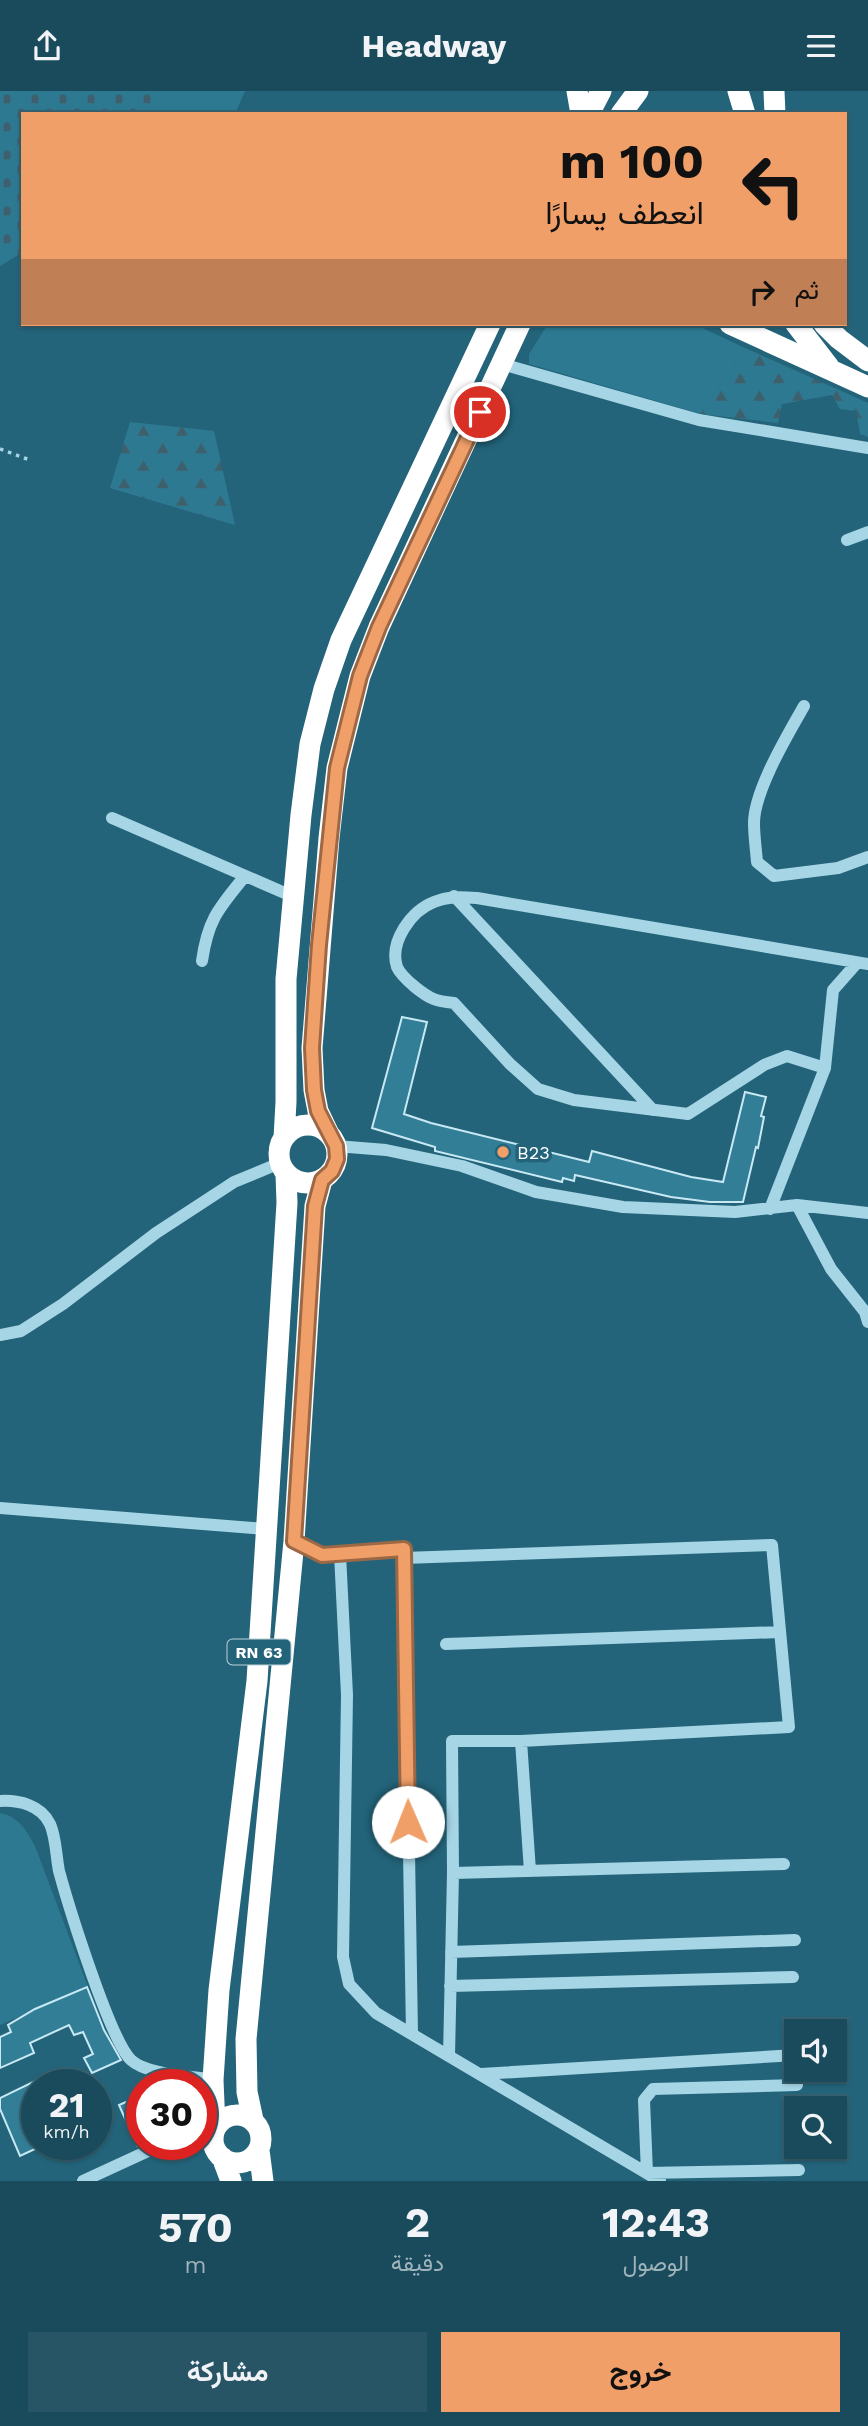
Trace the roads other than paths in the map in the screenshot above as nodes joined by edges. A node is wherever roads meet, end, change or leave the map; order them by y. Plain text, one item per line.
1 (577, 91) edge
2 (592, 91) edge
3 (601, 91) edge
4 (638, 91) edge
5 (737, 91) edge
6 (774, 91) edge
7 (584, 112) edge
8 (586, 112) edge
9 (586, 112) edge
10 (622, 112) edge
11 (744, 112) edge
12 (775, 112) edge
13 (489, 326) edge
14 (734, 326) edge
15 (798, 326) edge
16 (826, 326) edge
17 (516, 333) edge
18 (868, 361) edge
19 (502, 364) junction
20 (833, 372) junction
21 (868, 387) edge
22 (868, 448) edge
23 (868, 532) edge
24 (847, 540) dead end
25 (804, 706) dead end
26 (112, 818) dead end
27 (868, 857) edge
28 (245, 876) junction
29 (454, 896) junction
30 (294, 897) junction
31 (202, 961) dead end
32 (862, 964) edge
33 (825, 1068) junction
34 (653, 1110) junction
35 (284, 1138) junction
36 (332, 1140) junction
37 (283, 1169) junction
38 (322, 1180) junction
39 (797, 1205) junction
40 (770, 1209) junction
41 (868, 1213) edge
42 (868, 1322) edge
43 (0, 1335) edge
44 (0, 1508) edge
45 (266, 1529) junction
46 (294, 1541) junction
47 (340, 1554) junction
48 (404, 1558) junction
49 (780, 1632) junction
50 (446, 1644) dead end
51 (522, 1741) junction
52 (0, 1801) edge
53 (784, 1864) dead end
54 (530, 1871) junction
55 (453, 1873) junction
56 (794, 1940) dead end
57 (451, 1952) junction
58 (793, 1977) dead end
59 (450, 1986) junction
60 (412, 2034) junction
61 (449, 2056) junction
62 (784, 2056) edge
63 (148, 2069) edge
64 (214, 2069) edge
65 (481, 2074) junction
66 (797, 2085) dead end
67 (253, 2120) junction
68 (217, 2135) edge
69 (217, 2145) edge
70 (217, 2149) edge
71 (259, 2150) junction
72 (128, 2160) edge
73 (799, 2170) dead end
74 (647, 2173) junction
75 (83, 2181) edge
76 (231, 2181) edge
77 (264, 2181) edge
78 (660, 2181) edge

1 - 7 highway
2 - 8 highway
3 - 9 highway
4 - 10 highway
5 - 11 highway
6 - 12 highway
13 - 30 highway, RN 63
14 - 20 highway
15 - 20 highway
16 - 18 highway
17 - 19 highway
19 - 22 street
19 - 36 highway
20 - 21 highway
23 - 24 street
25 - 27 street
26 - 28 street
28 - 30 street
28 - 31 street
29 - 32 street
29 - 34 street
29 - 34 street
30 - 35 highway, RN 63
32 - 33 street
33 - 34 street
33 - 40 street
35 - 36 highway
35 - 37 highway, RN 63
36 - 38 highway, RN 63
36 - 40 street
37 - 38 highway
37 - 43 street
37 - 45 highway, RN 63
38 - 46 highway, RN 63
39 - 40 street
39 - 41 street
39 - 42 street
44 - 45 street
45 - 64 highway, RN 63
46 - 47 street
46 - 67 highway, RN 63
47 - 48 street
47 - 60 street
48 - 49 street
48 - 60 street
49 - 50 street
49 - 51 street
51 - 54 street
51 - 55 street
52 - 63 street
53 - 54 street
54 - 55 street
55 - 57 street
56 - 57 street
57 - 59 street
58 - 59 street
59 - 61 street
60 - 61 street
61 - 65 street
62 - 65 street
65 - 74 street
66 - 74 street
67 - 68 highway
67 - 71 highway, RN 63
69 - 71 highway
70 - 76 highway, RN 63
71 - 77 highway, RN 63
72 - 75 street
73 - 74 street
74 - 78 street

